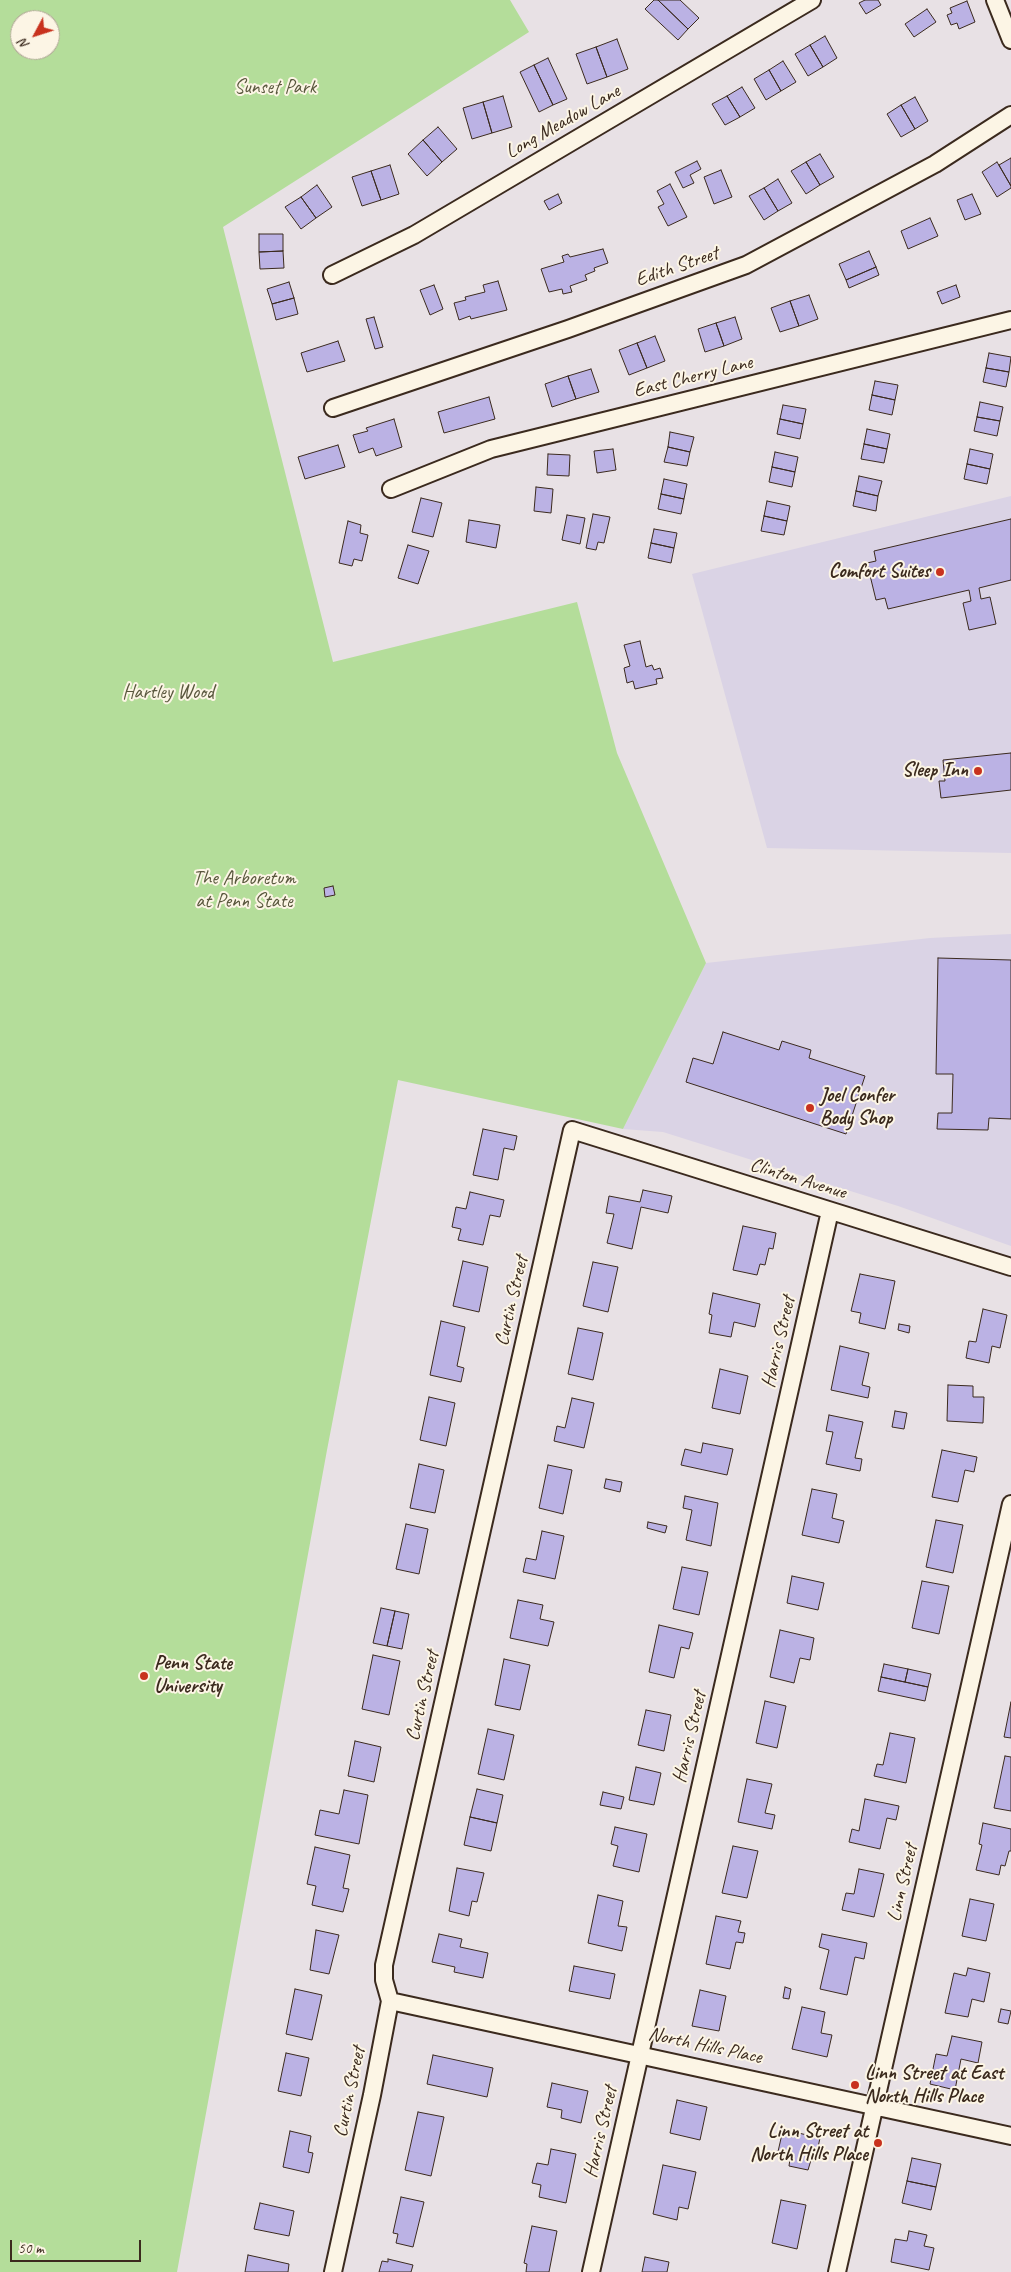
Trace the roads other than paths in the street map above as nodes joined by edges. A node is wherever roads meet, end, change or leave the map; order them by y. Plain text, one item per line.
1 (812, 0) edge
2 (995, 0) edge
3 (1011, 40) edge
4 (1011, 115) edge
5 (332, 275) dead end
6 (1011, 320) edge
7 (333, 408) dead end
8 (391, 489) dead end
9 (572, 1130) joint
10 (830, 1211) junction
11 (1011, 1267) edge
12 (1011, 1504) edge
13 (390, 2001) junction
14 (640, 2054) junction
15 (874, 2106) junction
16 (1011, 2136) edge
17 (333, 2272) edge
18 (591, 2272) edge
19 (838, 2272) edge

1 - 5 street, Long Meadow Lane
2 - 3 street
4 - 7 street, Edith Street
6 - 8 street, East Cherry Lane
9 - 10 street, Clinton Avenue
9 - 13 street, Curtin Street
10 - 11 street, Clinton Avenue
10 - 14 street, Harris Street
12 - 15 street, Linn Street
13 - 14 street, North Hills Place
13 - 17 street, Curtin Street
14 - 15 street, North Hills Place
14 - 18 street, Harris Street
15 - 16 street, North Hills Place
15 - 19 street, Linn Street

